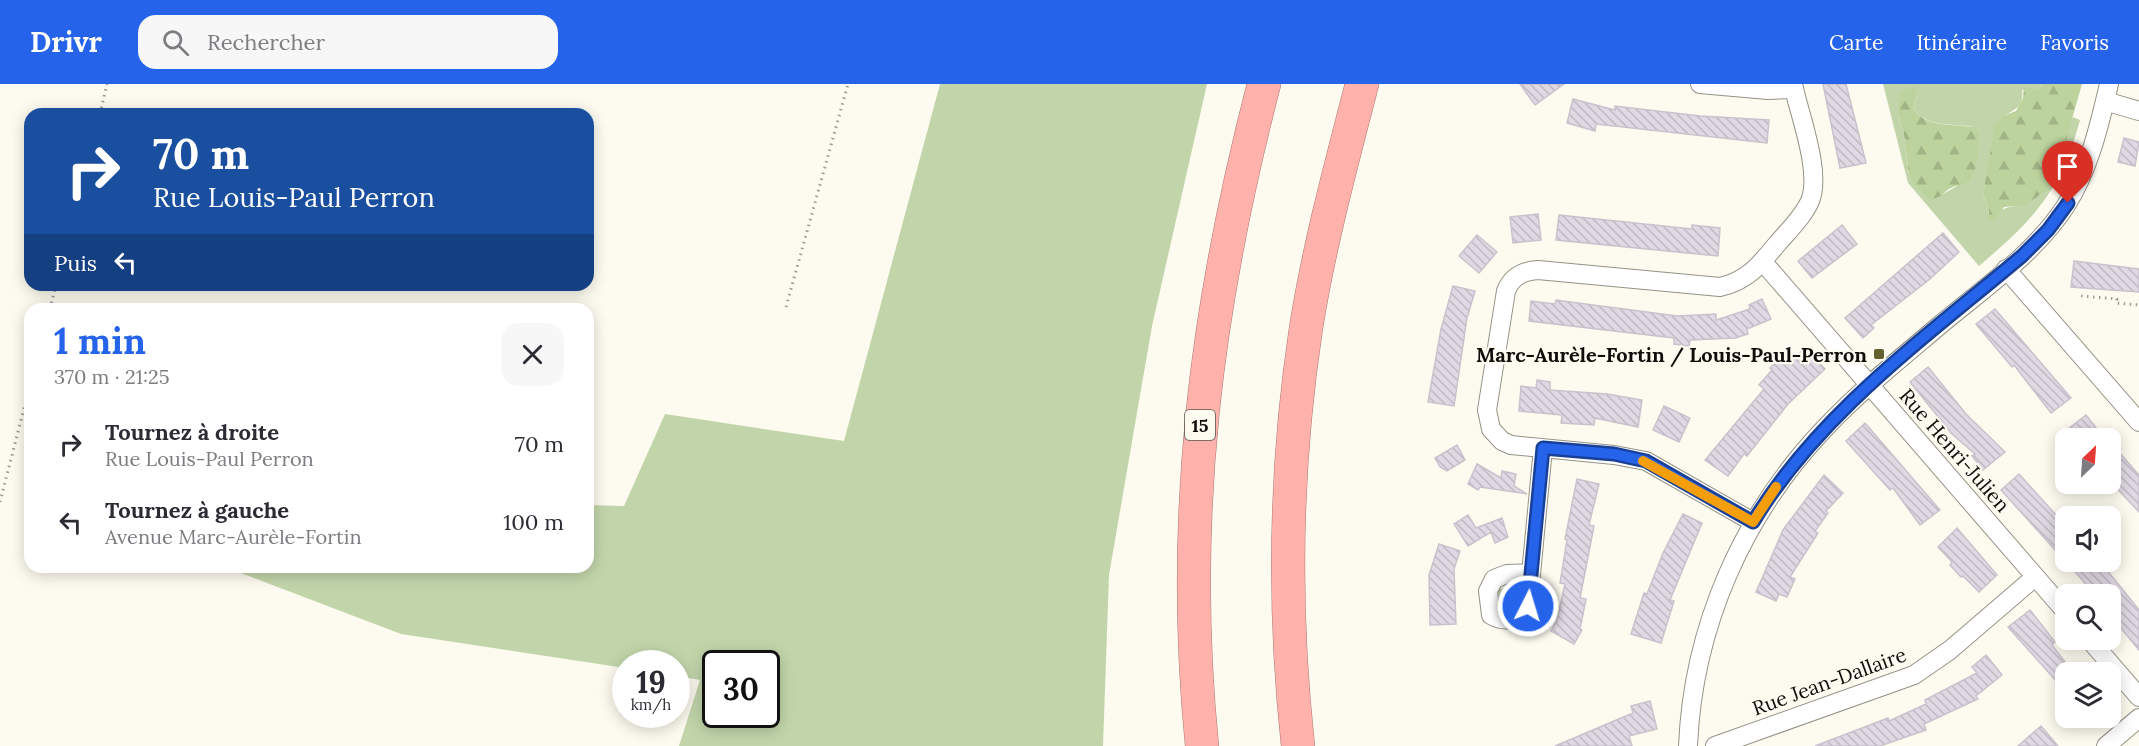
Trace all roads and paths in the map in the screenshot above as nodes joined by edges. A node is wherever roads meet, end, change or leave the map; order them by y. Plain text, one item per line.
1 (107, 84) edge
2 (848, 84) edge
3 (1264, 84) edge
4 (1362, 84) edge
5 (1700, 84) edge
6 (1793, 86) edge
7 (2107, 93) edge
8 (101, 108) edge
9 (2139, 111) edge
10 (1763, 262) junction
11 (2006, 269) junction
12 (2081, 296) dead end
13 (786, 307) dead end
14 (2137, 307) edge
15 (1870, 386) junction
16 (24, 408) edge
17 (2139, 422) edge
18 (1543, 448) junction
19 (0, 502) edge
20 (1753, 522) junction
21 (1531, 573) dead end
22 (2035, 577) junction
23 (2055, 600) edge
24 (2098, 650) edge
25 (2139, 697) edge
26 (2139, 718) edge
27 (1202, 746) edge
28 (1298, 746) edge
29 (1688, 746) edge
30 (1715, 746) edge
31 (2106, 746) edge

1 - 8 path
2 - 13 path
3 - 27 highway, 15
4 - 28 highway
5 - 6 street
6 - 10 street
7 - 9 street
7 - 11 street
10 - 15 street, Rue Henri-Julien
10 - 18 street
11 - 15 street
11 - 17 street
12 - 14 path
15 - 20 street
15 - 22 street, Rue Henri-Julien
16 - 19 path
18 - 20 street
18 - 21 street
20 - 29 street
22 - 23 street, Rue Henri-Julien
22 - 30 street, Rue Jean-Dallaire
24 - 25 street
26 - 31 street

